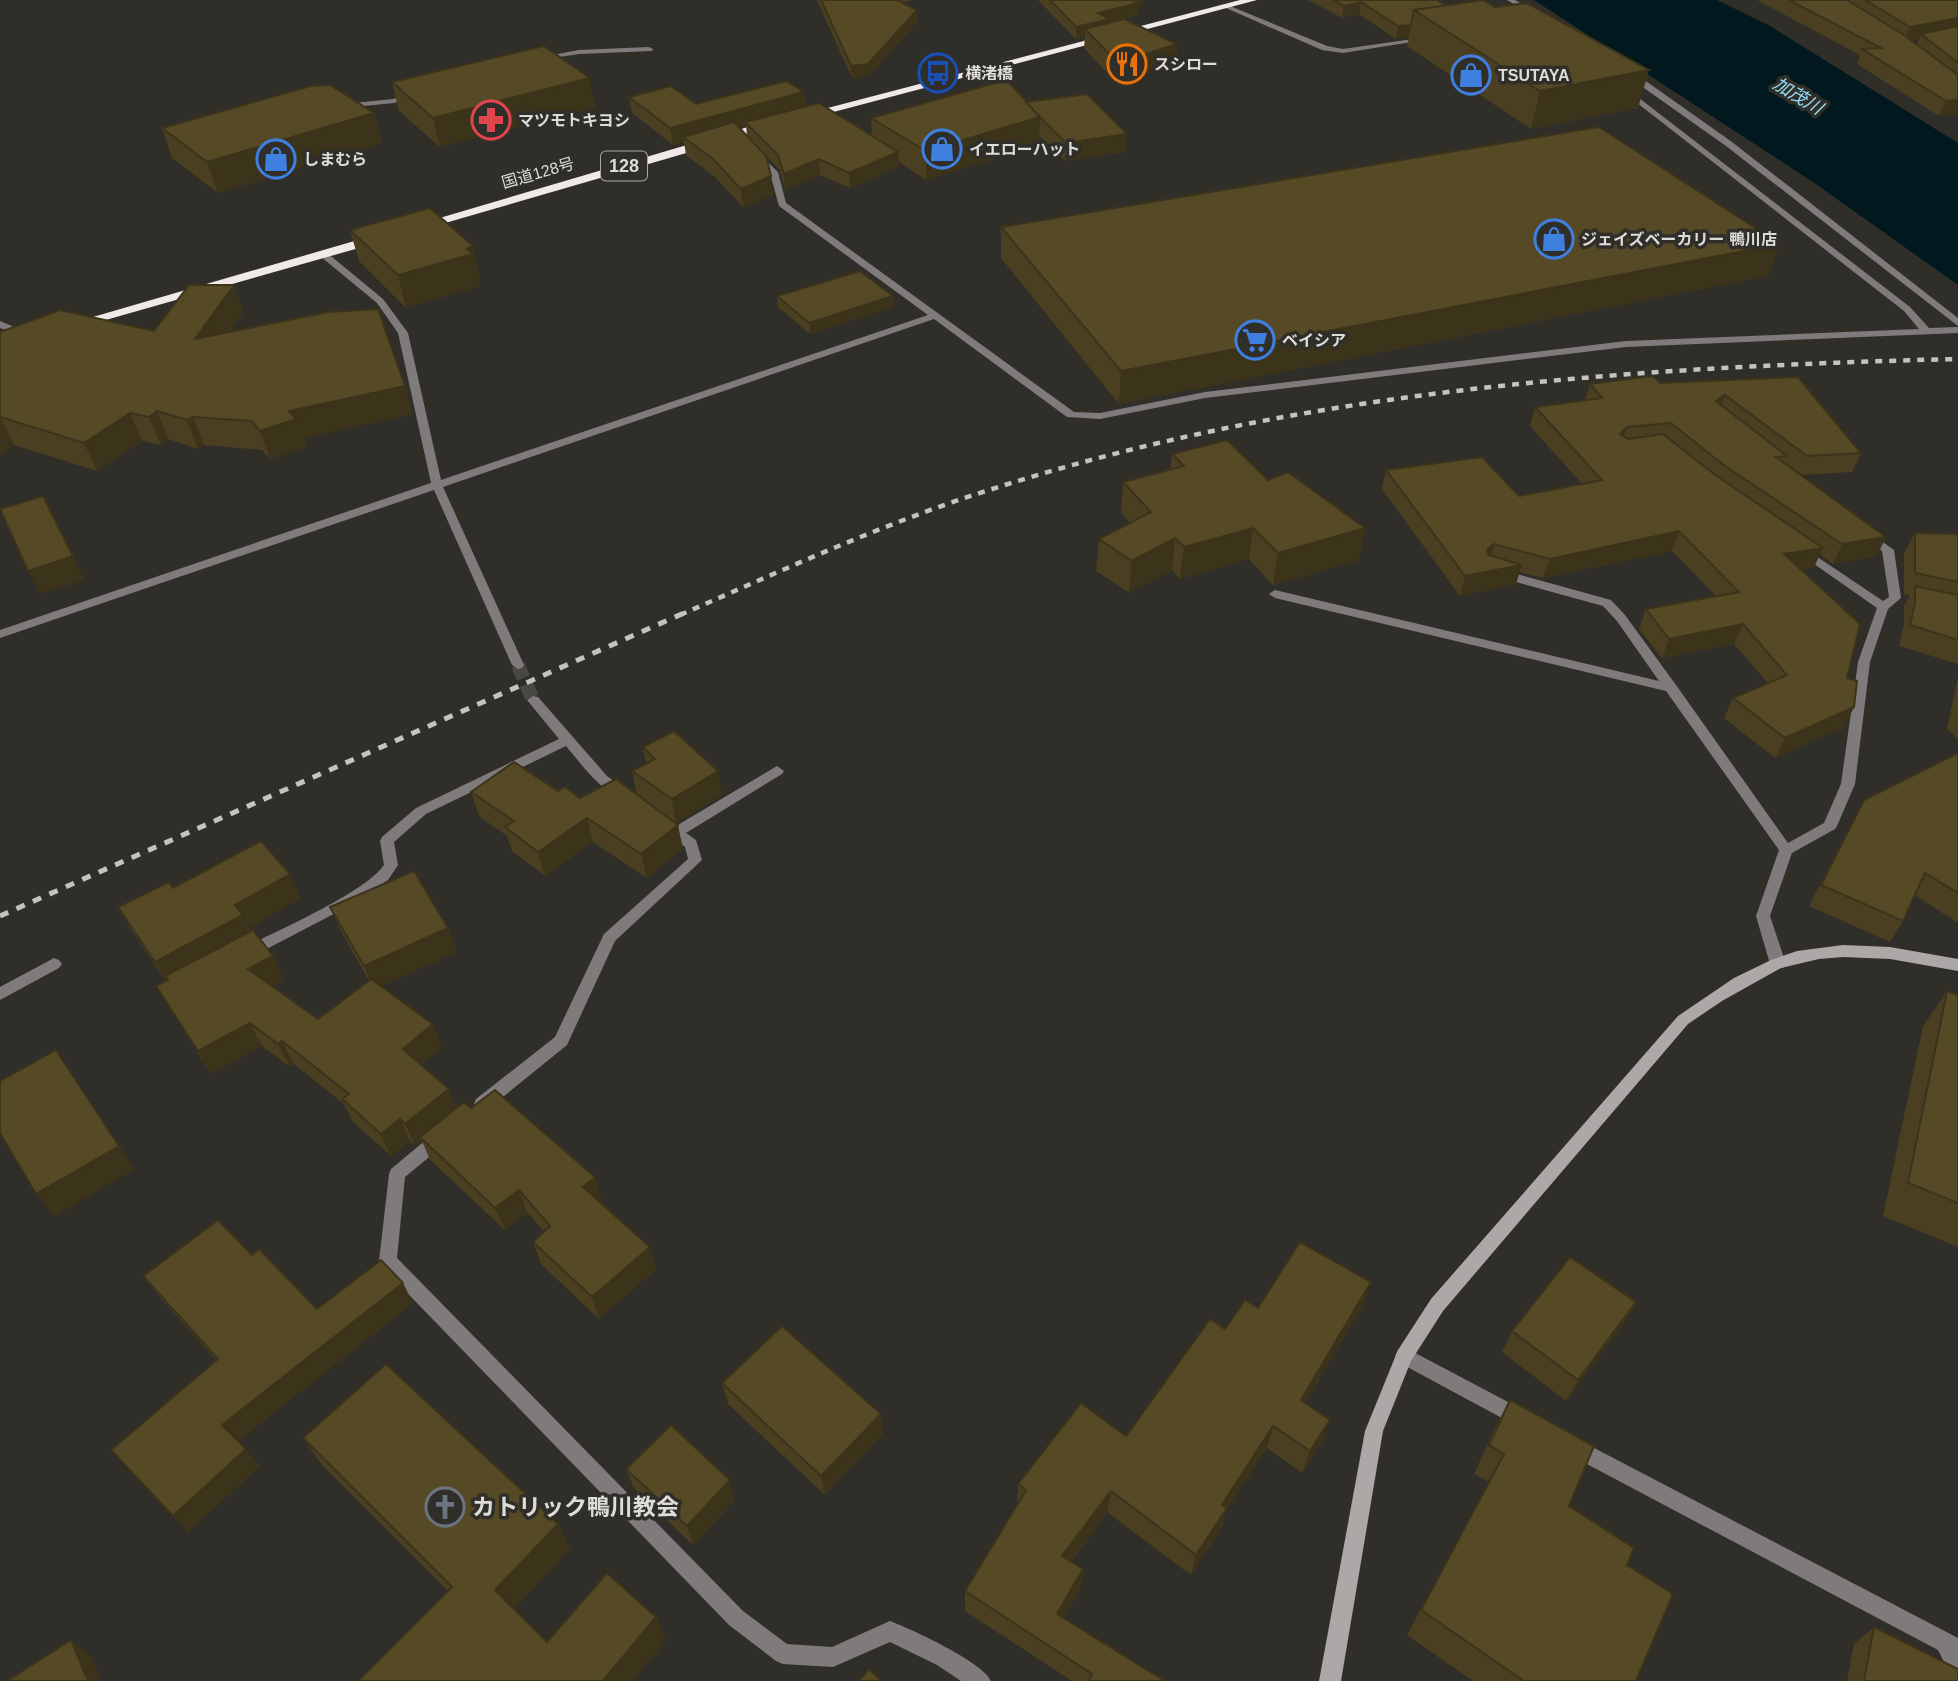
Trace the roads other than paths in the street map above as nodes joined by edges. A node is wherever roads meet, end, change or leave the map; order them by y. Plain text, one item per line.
1 (1252, 0) edge
2 (1510, 0) edge
3 (1228, 7) junction
4 (1545, 20) edge
5 (1434, 38) edge
6 (649, 49) dead end
7 (533, 60) edge
8 (1623, 69) edge
9 (1617, 84) edge
10 (419, 93) edge
11 (332, 108) edge
12 (737, 133) junction
13 (323, 254) junction
14 (937, 315) junction
15 (1958, 323) edge
16 (0, 324) edge
17 (1958, 330) edge
18 (1926, 331) junction
19 (43, 334) junction
20 (10, 344) edge
21 (437, 485) junction
22 (1856, 525) edge
23 (1797, 548) edge
24 (1490, 570) edge
25 (1275, 594) dead end
26 (1882, 607) junction
27 (0, 634) edge
28 (518, 665) tunnel mouth
29 (1672, 688) junction
30 (533, 700) tunnel mouth
31 (566, 740) junction
32 (777, 771) dead end
33 (634, 802) edge
34 (655, 818) edge
35 (676, 833) junction
36 (1786, 850) junction
37 (237, 958) edge
38 (54, 964) dead end
39 (1777, 964) junction
40 (1958, 965) edge
41 (0, 994) edge
42 (1404, 1356) junction
43 (1952, 1646) edge
44 (1958, 1669) edge
45 (980, 1681) edge
46 (1330, 1681) edge

1 - 3 highway, 国道128号 / 128
2 - 4 street
3 - 5 street
3 - 12 highway, 国道128号 / 128
6 - 7 street
8 - 15 street
9 - 18 street
10 - 11 street
12 - 13 highway, 国道128号 / 128
12 - 14 street
13 - 19 highway, 国道128号 / 128
13 - 21 street
14 - 18 street
14 - 21 street
16 - 19 street
17 - 18 street
19 - 20 highway, 国道128号 / 128
21 - 27 street
21 - 28 street
22 - 26 street
23 - 26 street
24 - 29 street
25 - 29 street
26 - 36 street
29 - 36 street
30 - 31 street
31 - 33 street
31 - 37 street
32 - 35 street
34 - 35 street
35 - 45 street
36 - 39 street
38 - 41 street
39 - 40 street
39 - 42 street
42 - 43 street
42 - 46 street
43 - 44 street

